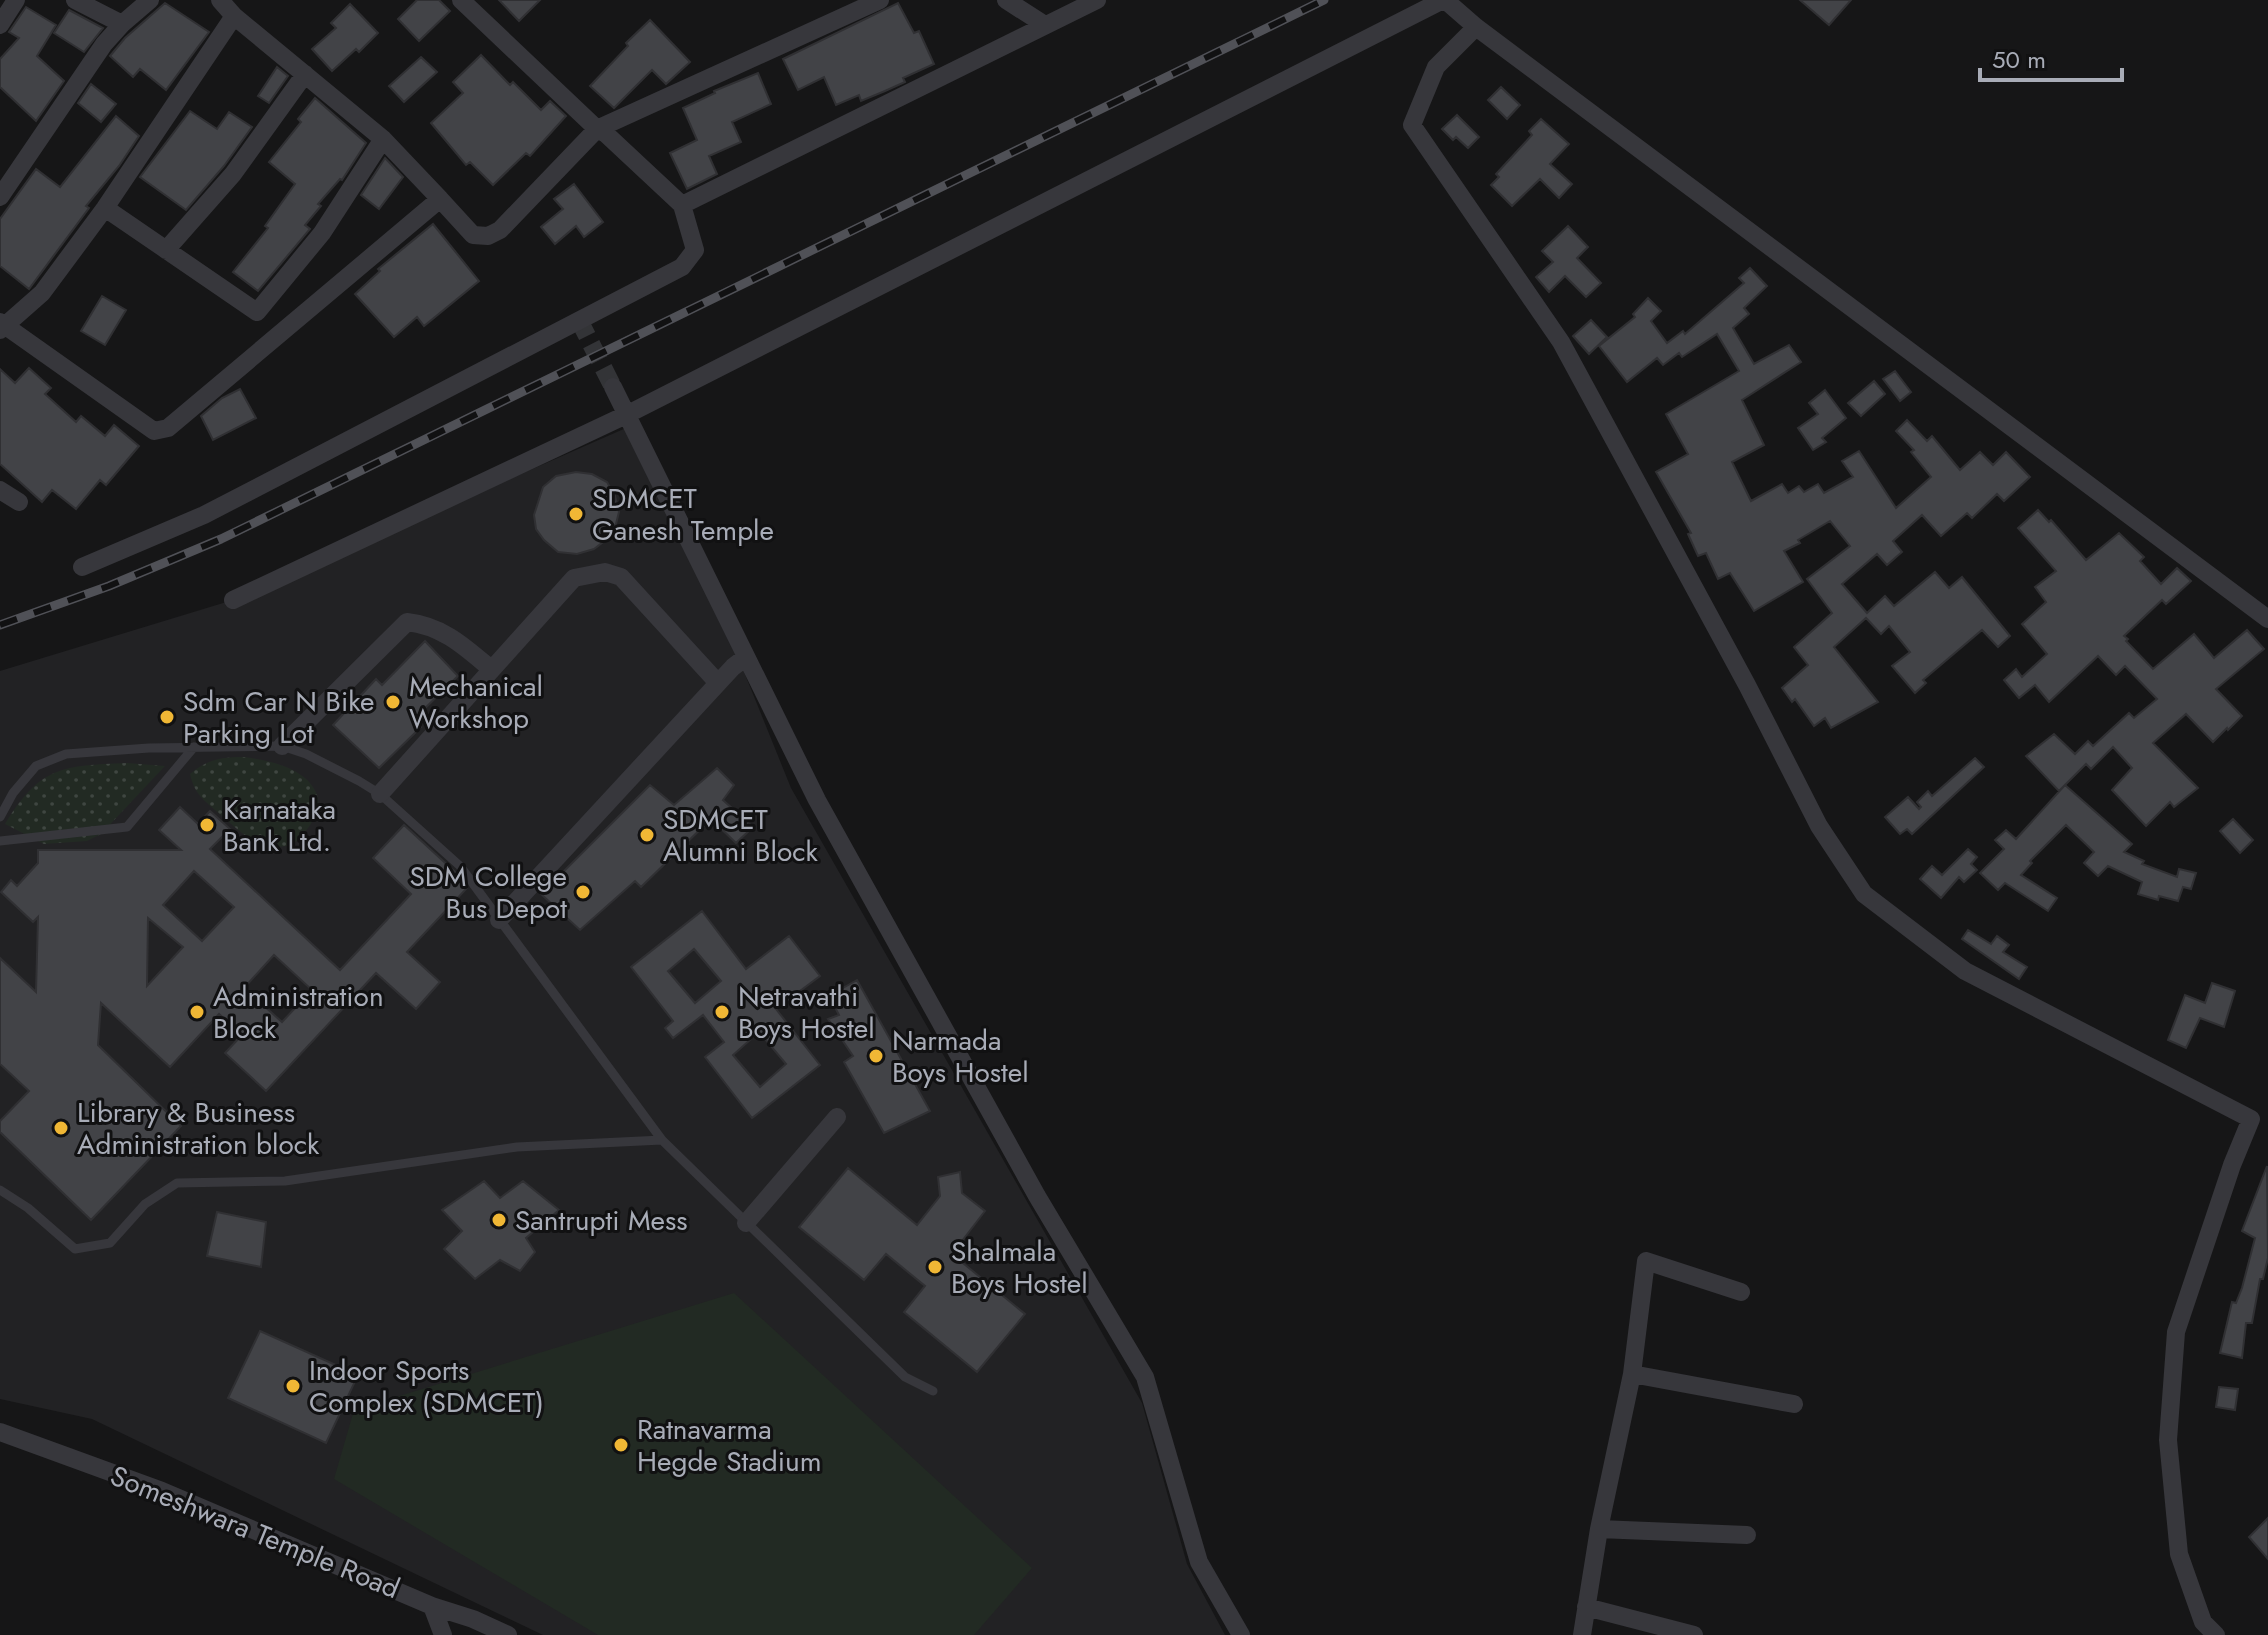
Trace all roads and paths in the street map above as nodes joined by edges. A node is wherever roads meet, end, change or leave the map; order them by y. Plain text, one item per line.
1 (16, 0) edge
2 (75, 0) edge
3 (150, 0) edge
4 (220, 0) edge
5 (461, 0) edge
6 (880, 0) edge
7 (1006, 0) edge
8 (1097, 0) edge
9 (1444, 0) edge
10 (234, 16) junction
11 (122, 24) junction
12 (0, 25) edge
13 (1045, 25) junction
14 (1476, 27) junction
15 (305, 74) junction
16 (597, 129) junction
17 (383, 139) junction
18 (0, 197) edge
19 (440, 199) junction
20 (682, 205) junction
21 (105, 208) junction
22 (166, 250) junction
23 (2, 326) edge
24 (613, 387) tunnel mouth
25 (628, 414) junction
26 (0, 490) edge
27 (19, 502) dead end
28 (82, 567) dead end
29 (233, 600) dead end
30 (2268, 619) edge
31 (746, 657) junction
32 (491, 669) junction
33 (718, 683) junction
34 (282, 746) junction
35 (194, 747) junction
36 (380, 794) junction
37 (0, 817) edge
38 (0, 841) edge
39 (499, 920) junction
40 (837, 1117) dead end
41 (662, 1140) junction
42 (0, 1190) edge
43 (746, 1223) junction
44 (1741, 1292) dead end
45 (1632, 1374) junction
46 (933, 1391) dead end
47 (1794, 1404) dead end
48 (0, 1432) edge
49 (1599, 1529) junction
50 (1747, 1535) dead end
51 (432, 1606) junction
52 (1586, 1607) junction
53 (443, 1635) edge
54 (508, 1635) edge
55 (1241, 1635) edge
56 (1582, 1635) edge
57 (1694, 1635) edge
58 (2216, 1635) edge

1 - 12 street
2 - 11 street
3 - 11 street
4 - 10 street
5 - 16 street
6 - 16 street
7 - 13 street
8 - 13 street
9 - 14 street
9 - 25 street
10 - 15 street
10 - 21 street
11 - 18 street
13 - 20 street
14 - 30 street
14 - 58 street
15 - 17 street
15 - 22 street
16 - 19 street
16 - 20 street
17 - 19 street
17 - 22 street
19 - 23 street
20 - 28 street
21 - 22 street
21 - 23 street
24 - 25 street
25 - 29 street
25 - 31 street
26 - 27 street
31 - 33 street
31 - 55 street
32 - 33 street
32 - 34 street
32 - 36 street
33 - 39 street
34 - 35 lane
34 - 36 lane
35 - 37 lane
35 - 38 lane
36 - 39 lane
39 - 41 lane
40 - 43 street
41 - 42 lane
41 - 43 lane
43 - 46 lane
44 - 45 street
45 - 47 street
45 - 49 street
48 - 51 street, Someshwara Temple Road
49 - 50 street
49 - 52 street
51 - 53 street
51 - 54 street, Someshwara Temple Road
52 - 56 street
52 - 57 street

